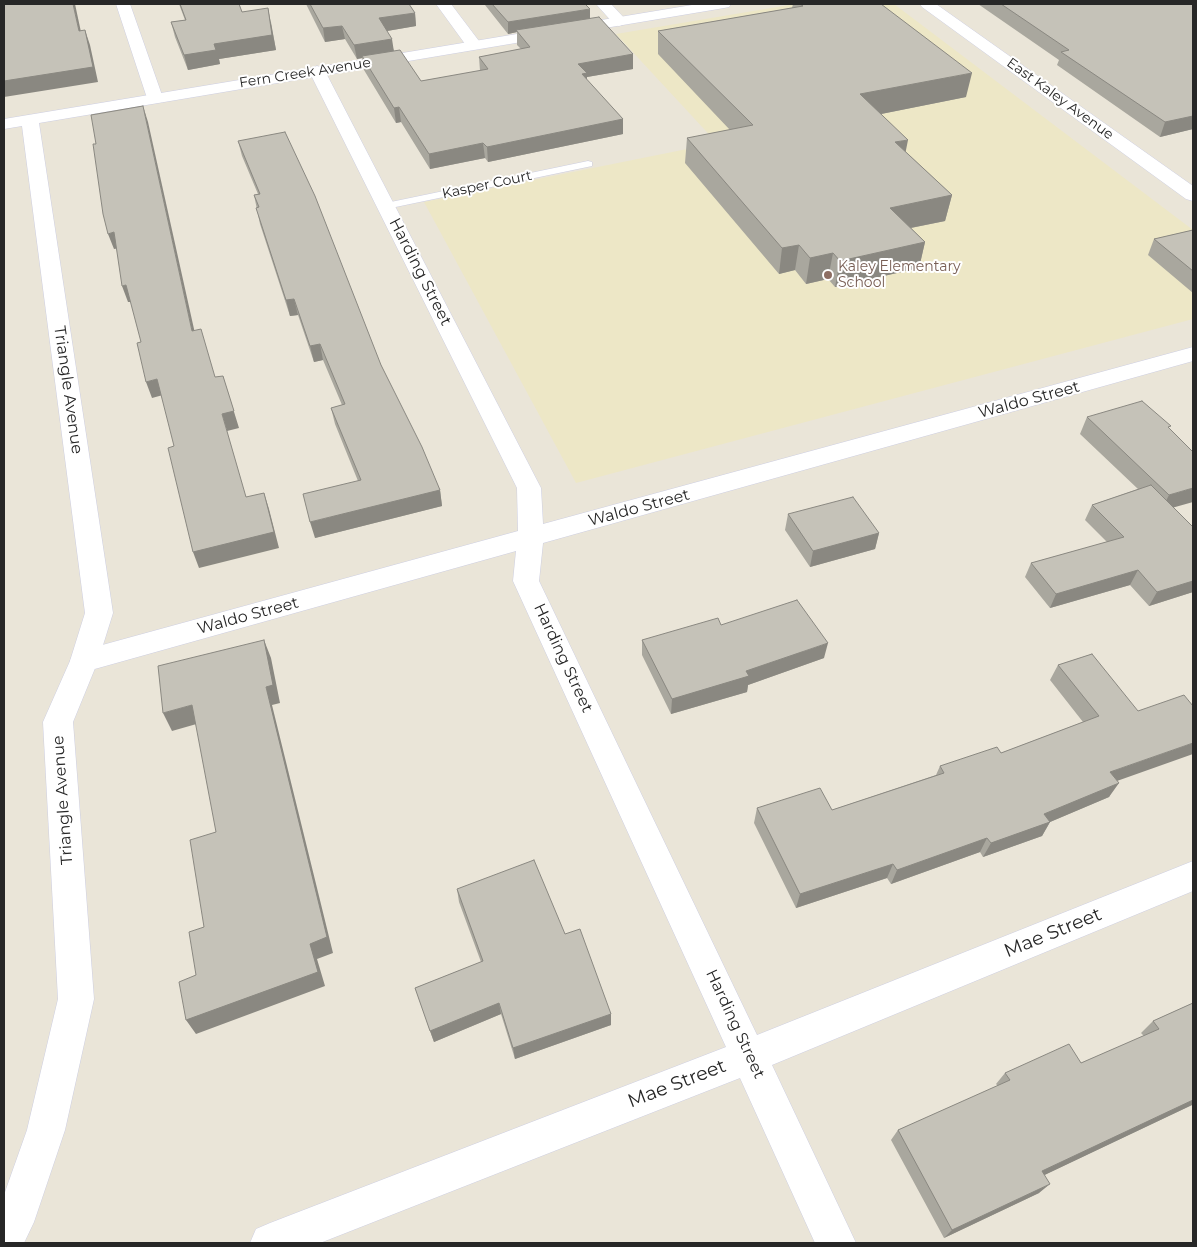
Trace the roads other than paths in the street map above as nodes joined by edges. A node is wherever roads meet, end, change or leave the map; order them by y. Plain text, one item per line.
1 (124, 4) edge
2 (443, 4) edge
3 (602, 4) edge
4 (724, 4) edge
5 (927, 4) edge
6 (619, 21) junction
7 (474, 45) junction
8 (317, 71) junction
9 (155, 98) junction
10 (30, 120) junction
11 (4, 124) edge
12 (588, 164) dead end
13 (1193, 195) edge
14 (386, 206) junction
15 (1193, 354) edge
16 (531, 538) junction
17 (84, 661) junction
18 (1193, 876) edge
19 (750, 1056) junction
20 (4, 1242) edge
21 (270, 1243) edge
22 (836, 1243) edge

1 - 9 street
2 - 7 street
3 - 6 street
4 - 6 street, Fern Creek Avenue
5 - 13 street, East Kaley Avenue
6 - 7 street, Fern Creek Avenue
7 - 8 street, Fern Creek Avenue
8 - 9 street, Fern Creek Avenue
8 - 14 street, Harding Street
9 - 10 street, Fern Creek Avenue
10 - 11 street, Fern Creek Avenue
10 - 17 street, Triangle Avenue
12 - 14 lane, Kasper Court
14 - 16 street, Harding Street
15 - 16 street, Waldo Street
16 - 17 street, Waldo Street
16 - 19 street, Harding Street
17 - 20 street, Triangle Avenue
18 - 19 street, Mae Street
19 - 21 street, Mae Street
19 - 22 street, Harding Street

